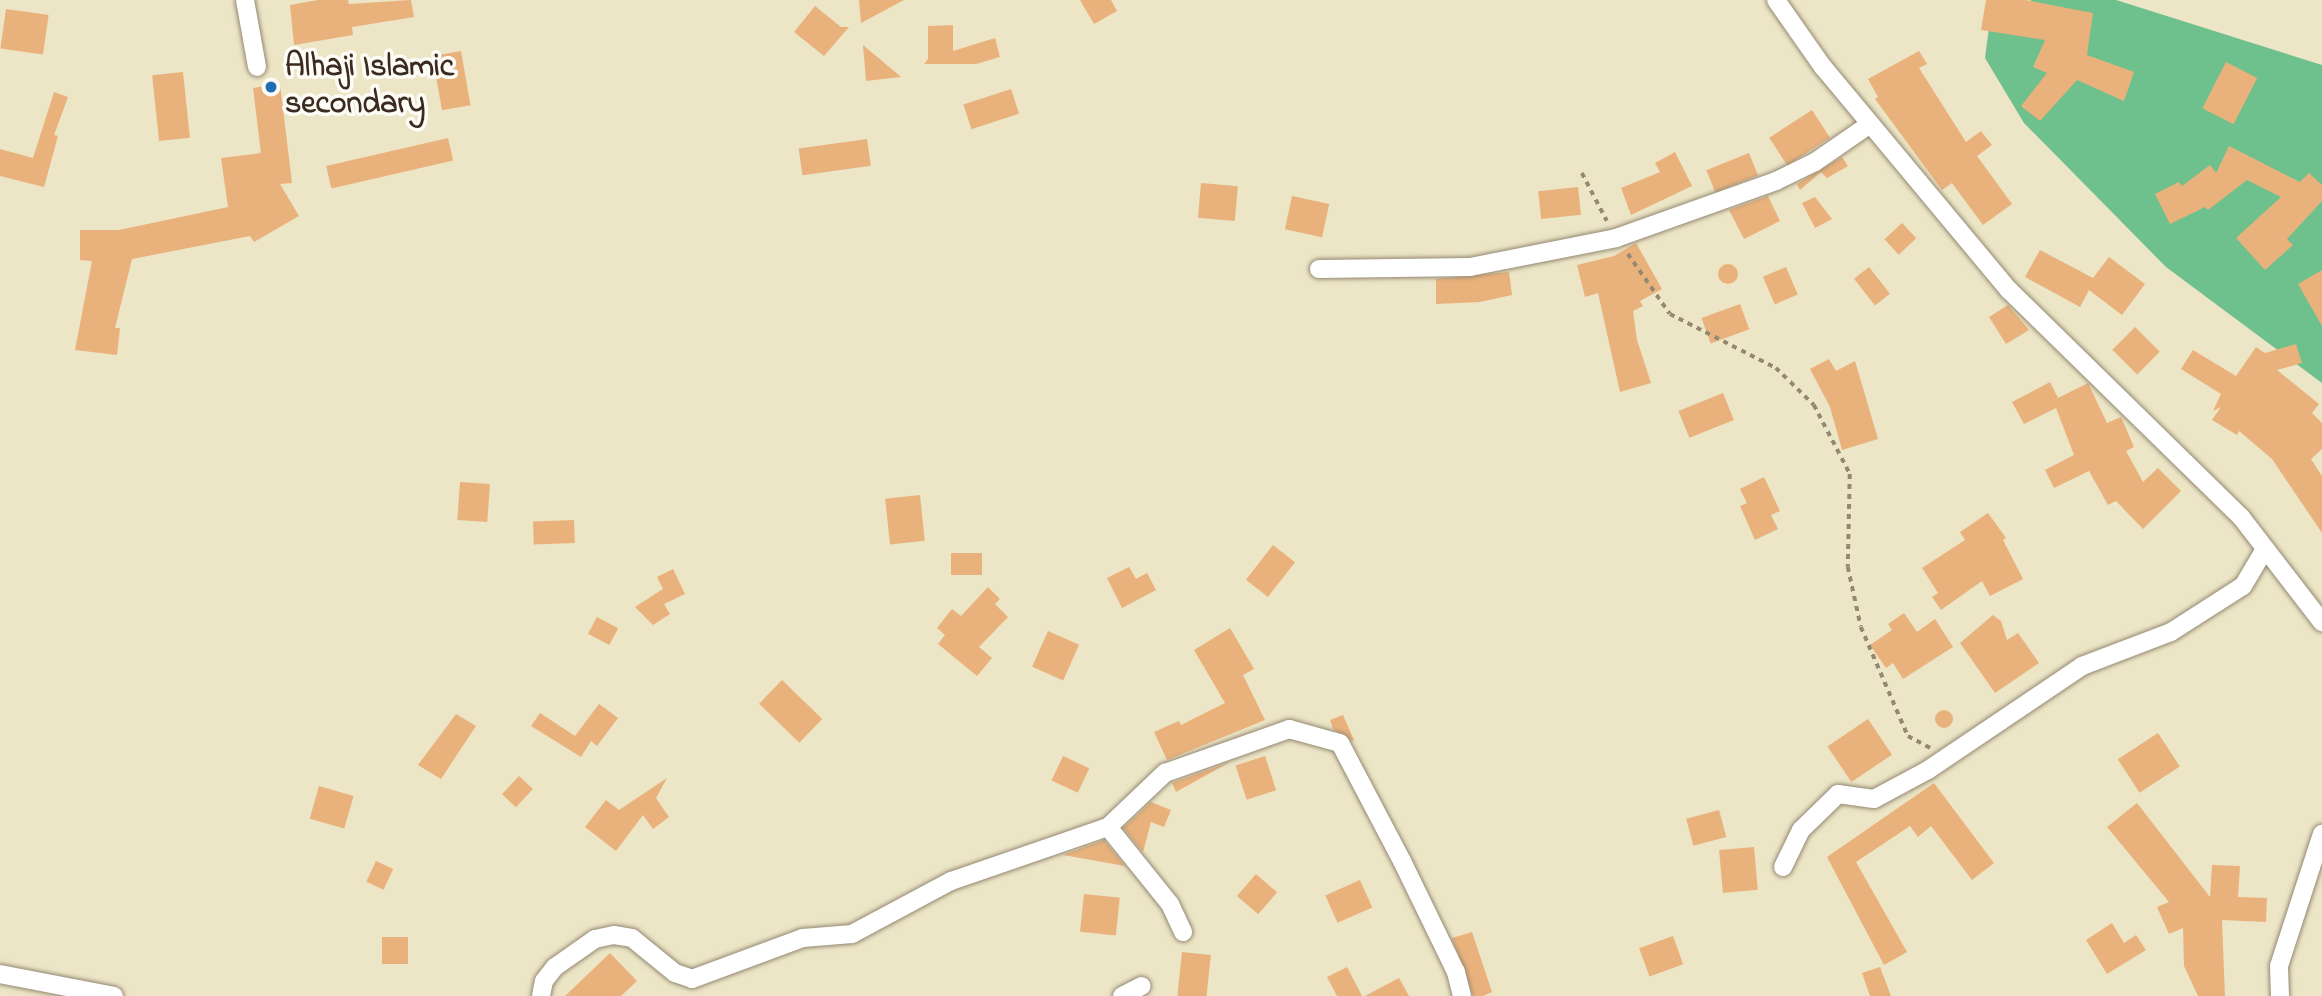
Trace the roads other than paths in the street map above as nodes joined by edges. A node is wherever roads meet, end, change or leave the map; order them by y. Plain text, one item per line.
1 (245, 0) edge
2 (1776, 0) edge
3 (257, 67) dead end
4 (1870, 124) junction
5 (1319, 269) dead end
6 (2265, 549) junction
7 (2322, 622) edge
8 (1108, 827) junction
9 (2322, 834) edge
10 (1783, 867) dead end
11 (1183, 932) dead end
12 (0, 974) edge
13 (1142, 986) dead end
14 (114, 996) edge
15 (541, 996) edge
16 (1122, 996) edge
17 (1462, 996) edge
18 (2280, 996) edge

1 - 3 street
2 - 4 street
4 - 5 street
4 - 6 street
6 - 7 street
6 - 10 street
8 - 11 street
8 - 15 street
8 - 17 street
9 - 18 street
12 - 14 street
13 - 16 street

